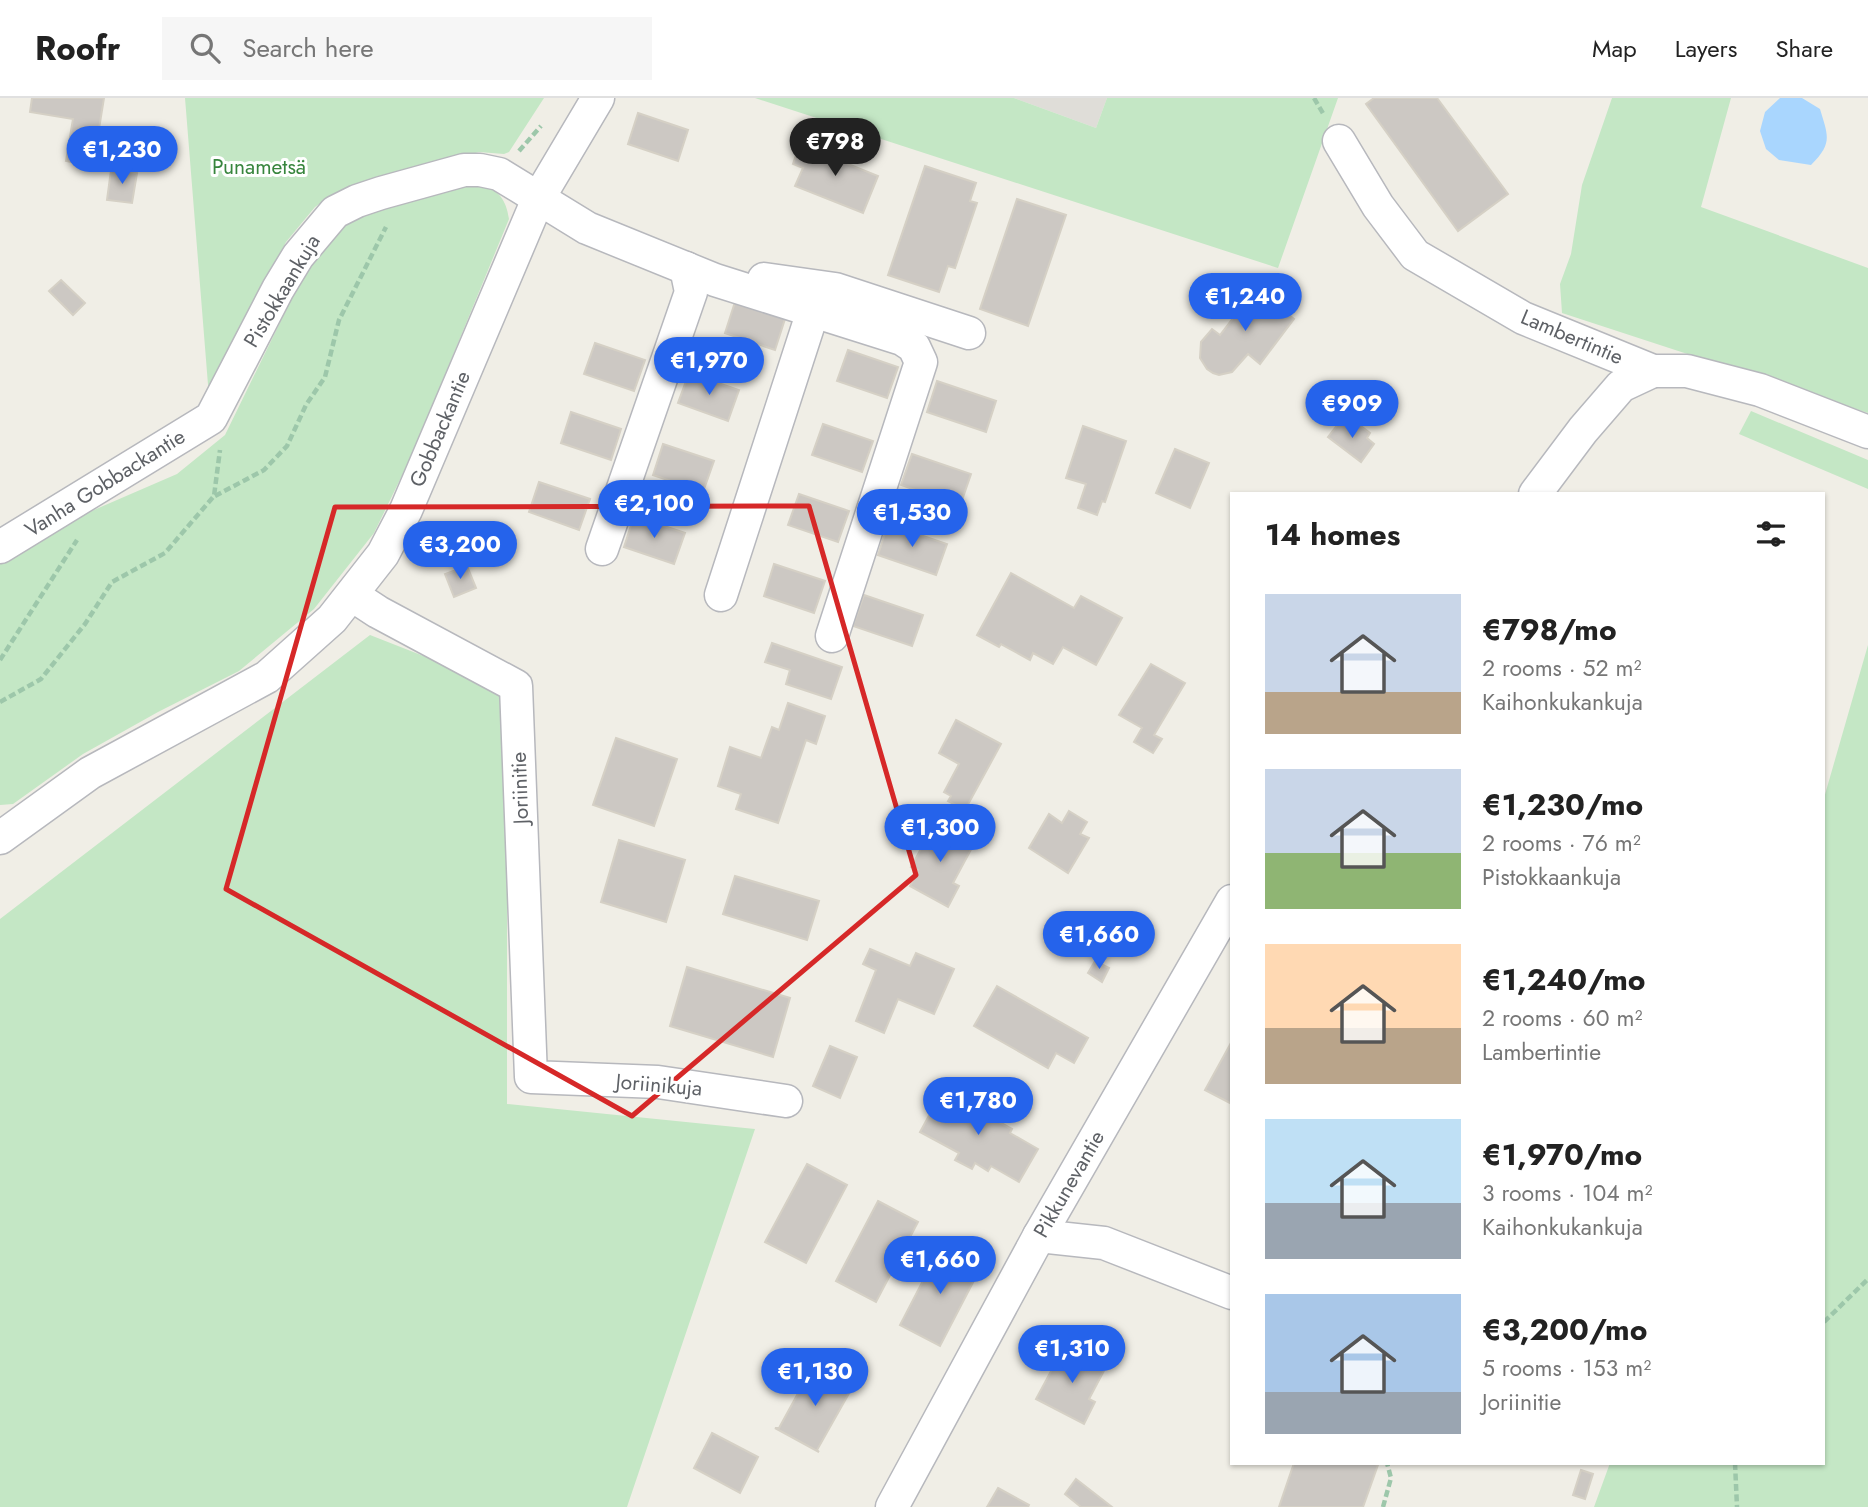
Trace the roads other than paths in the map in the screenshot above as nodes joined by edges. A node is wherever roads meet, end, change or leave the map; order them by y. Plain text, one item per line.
1 (598, 98) edge
2 (1339, 141) dead end
3 (538, 199) junction
4 (686, 268) junction
5 (813, 311) junction
6 (969, 333) dead end
7 (1653, 372) junction
8 (211, 418) joint
9 (1868, 432) edge
10 (1536, 492) edge
11 (0, 547) edge
12 (602, 549) dead end
13 (352, 594) junction
14 (721, 594) dead end
15 (832, 636) dead end
16 (0, 838) edge
17 (1230, 904) edge
18 (531, 1077) joint
19 (786, 1101) dead end
20 (1039, 1236) junction
21 (1230, 1292) edge
22 (892, 1507) edge

1 - 3 street, Gobbackantie
2 - 7 street, Lambertintie
3 - 4 street, Pistokkaankuja
3 - 8 street, Pistokkaankuja
3 - 13 street, Gobbackantie
4 - 5 street
4 - 6 street
4 - 12 street
5 - 14 street
5 - 15 street
7 - 9 street, Lambertintie
7 - 10 street
8 - 11 street, Vanha Gobbackantie
13 - 16 street, Gobbackantie
13 - 18 street, Joriinitie
17 - 20 street, Pikkunevantie
18 - 19 street, Joriinikuja
20 - 21 street
20 - 22 street, Pikkunevantie

